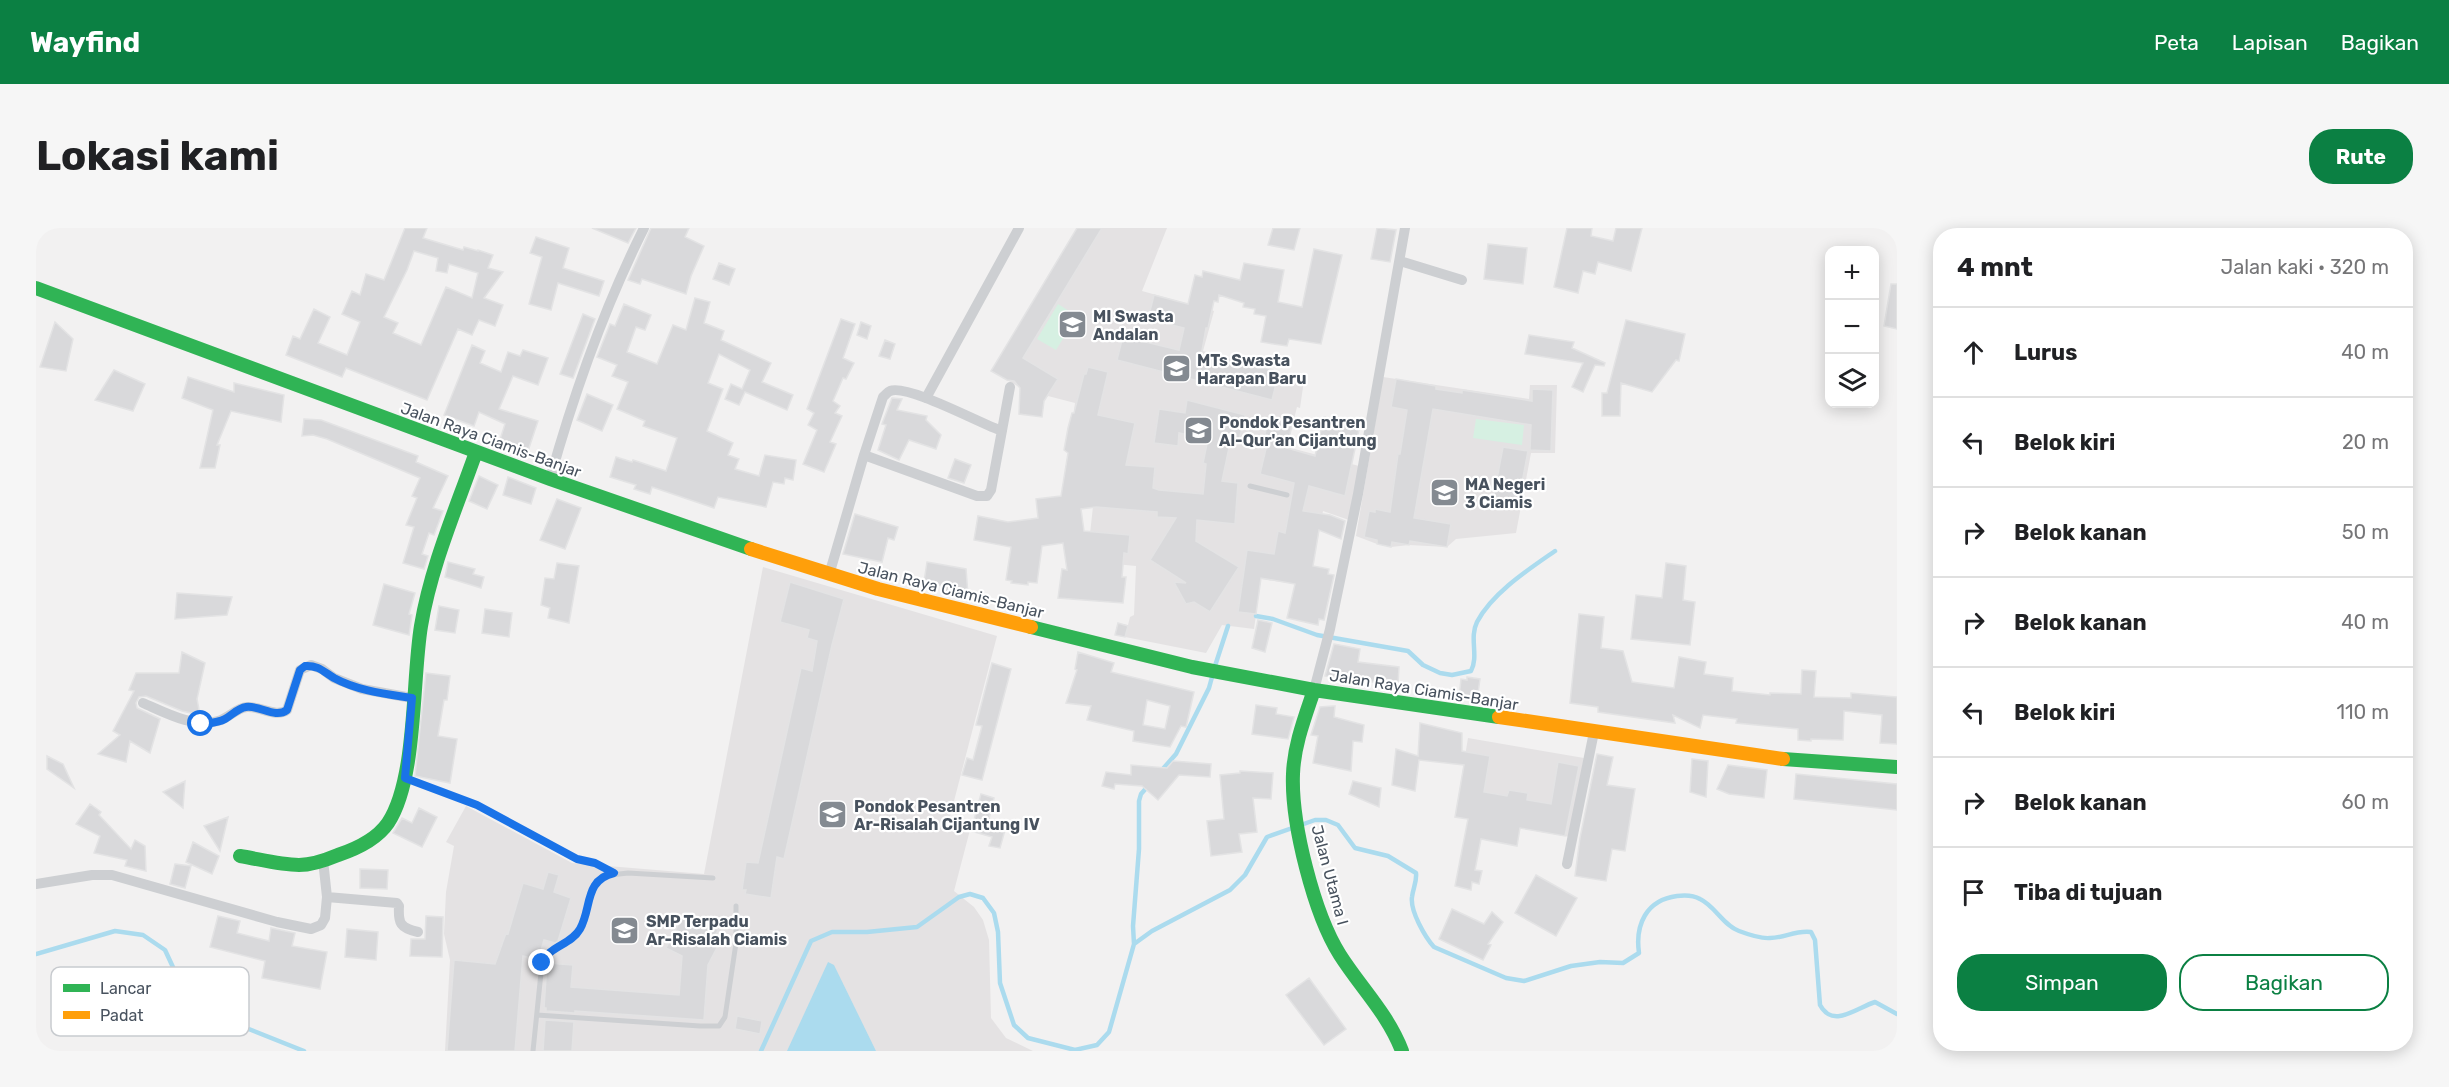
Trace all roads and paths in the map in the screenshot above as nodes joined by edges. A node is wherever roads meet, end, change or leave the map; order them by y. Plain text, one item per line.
1 (644, 228) edge
2 (1019, 228) edge
3 (1405, 228) edge
4 (1400, 261) junction
5 (1462, 280) dead end
6 (36, 288) edge
7 (1010, 387) dead end
8 (926, 398) junction
9 (1002, 431) junction
10 (476, 452) junction
11 (864, 455) junction
12 (550, 479) junction
13 (1250, 486) dead end
14 (1287, 495) dead end
15 (830, 575) junction
16 (1314, 690) junction
17 (412, 698) junction
18 (143, 703) dead end
19 (1594, 732) junction
20 (1897, 768) edge
21 (405, 778) junction
22 (240, 856) dead end
23 (323, 860) junction
24 (1566, 864) dead end
25 (614, 873) junction
26 (713, 878) dead end
27 (36, 884) edge
28 (327, 897) junction
29 (736, 906) dead end
30 (418, 932) dead end
31 (537, 1015) junction
32 (533, 1051) edge
33 (1402, 1051) edge

1 - 12 street
2 - 8 street
3 - 4 street
4 - 5 street
4 - 16 street
6 - 10 main road, Jalan Raya Ciamis-Banjar
7 - 9 street
8 - 9 street
8 - 11 street
9 - 11 street
10 - 12 main road, Jalan Raya Ciamis-Banjar
10 - 17 main road
11 - 15 street
12 - 15 main road, Jalan Raya Ciamis-Banjar
13 - 14 lane
15 - 16 main road, Jalan Raya Ciamis-Banjar
16 - 19 main road, Jalan Raya Ciamis-Banjar
16 - 33 main road, Jalan Utama I
17 - 18 street
17 - 21 main road
19 - 20 main road, Jalan Raya Ciamis-Banjar
19 - 24 street
21 - 23 main road
21 - 25 lane
22 - 23 main road
23 - 28 street
25 - 26 lane
25 - 31 lane
27 - 28 street
28 - 30 street
29 - 31 lane
31 - 32 lane

